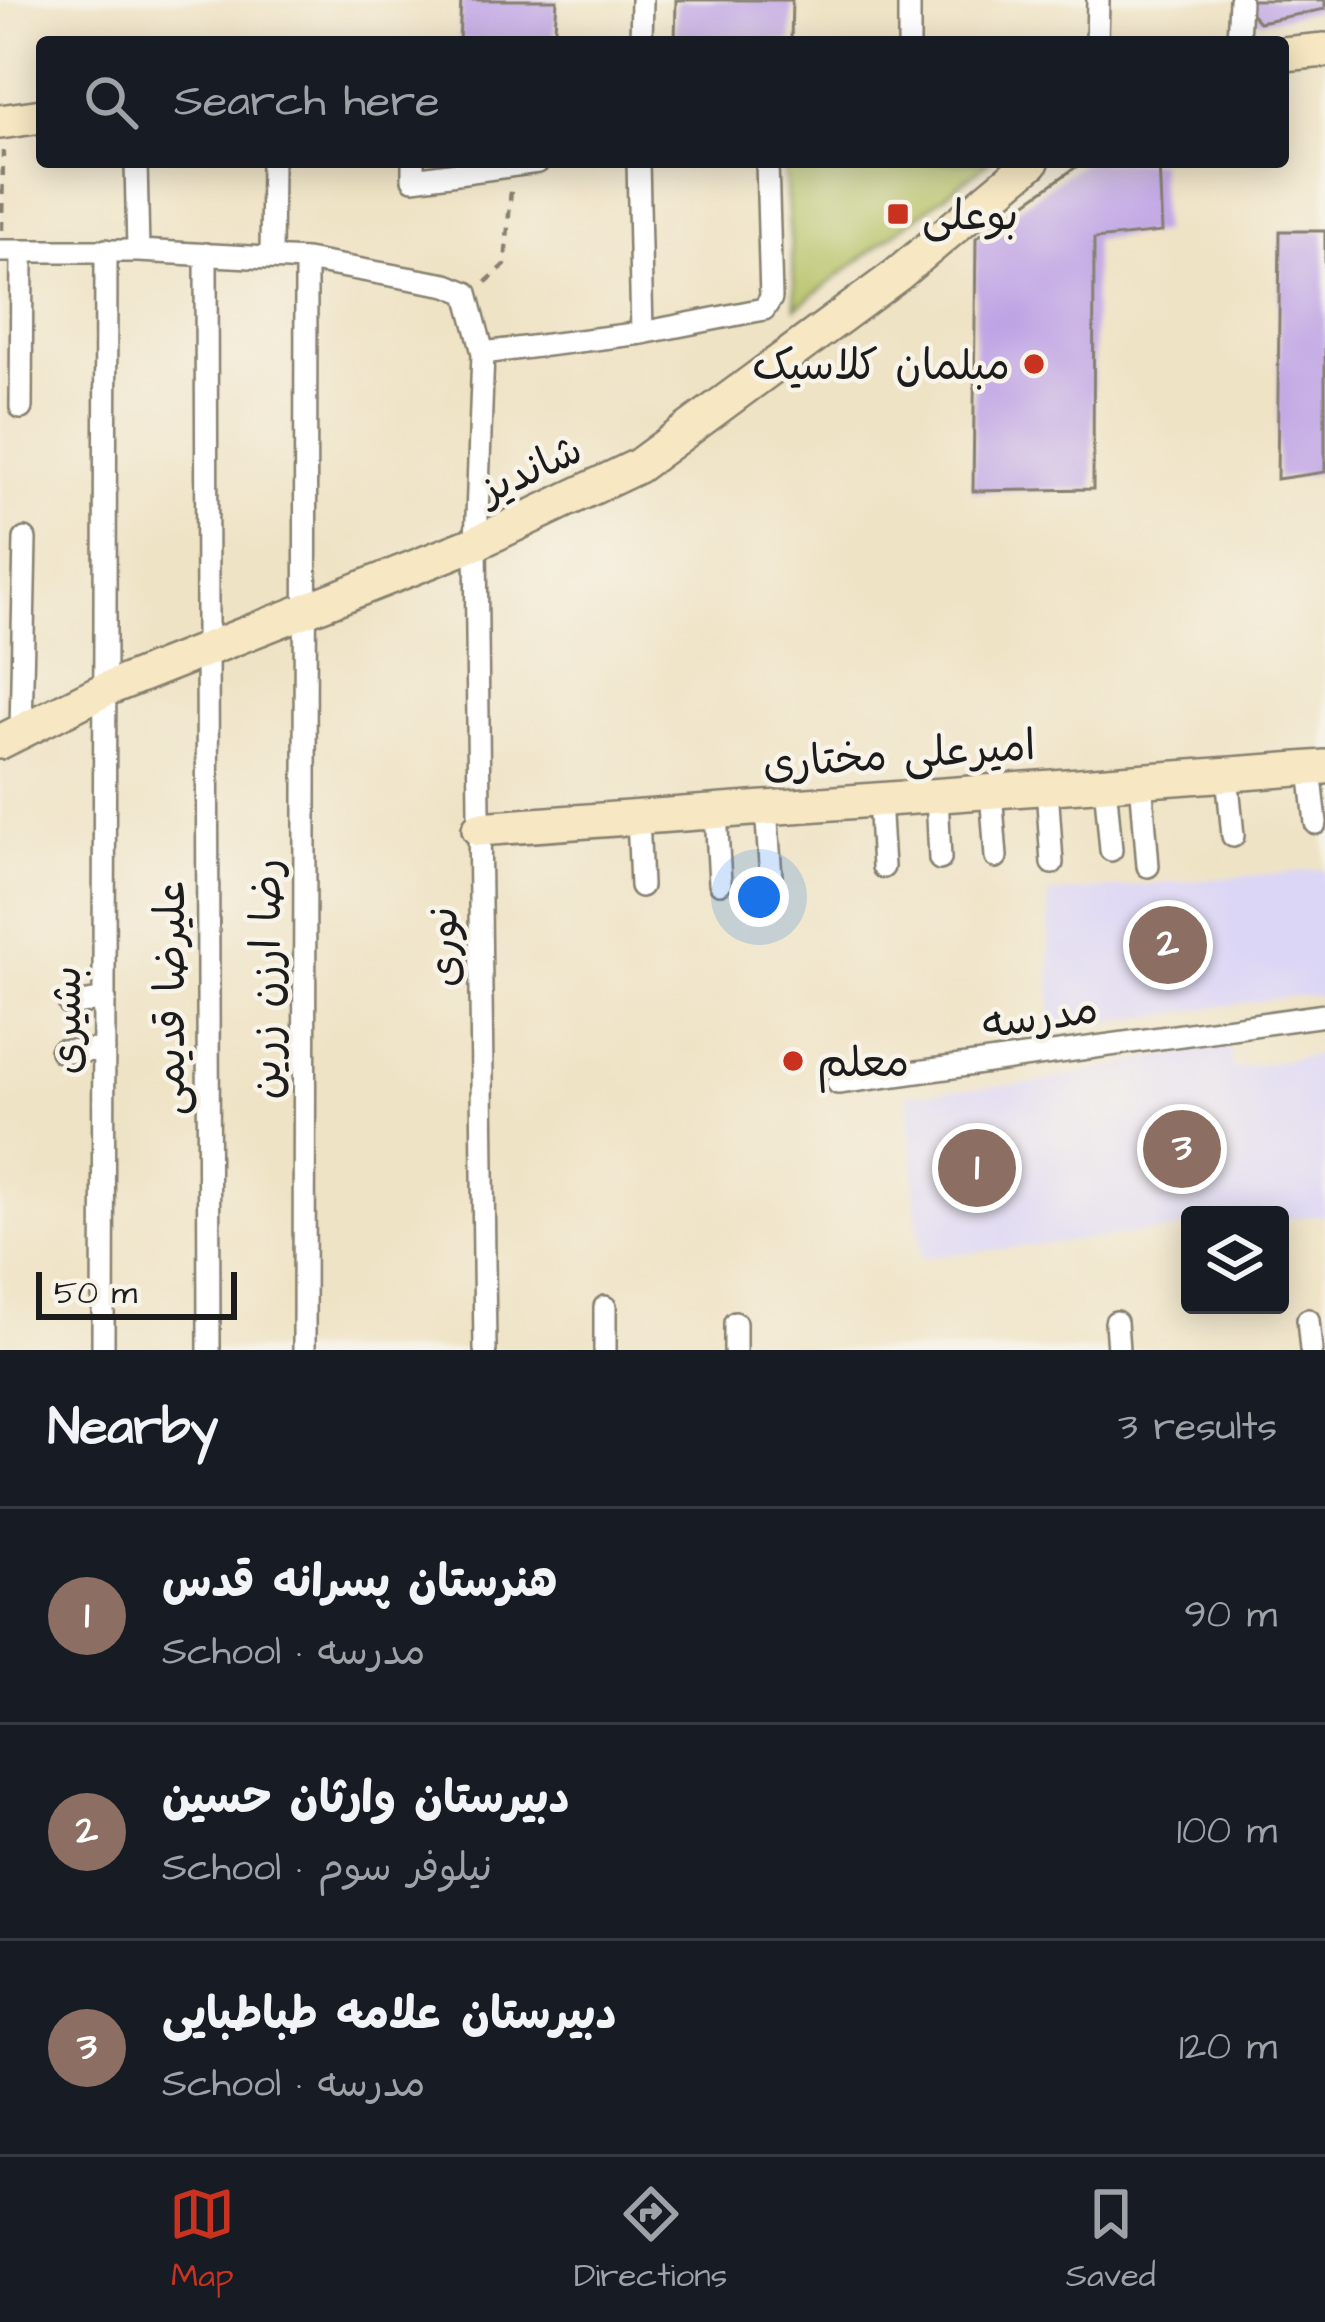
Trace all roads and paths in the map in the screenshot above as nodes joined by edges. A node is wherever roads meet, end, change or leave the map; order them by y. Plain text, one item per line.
1 (642, 0) edge
2 (909, 0) edge
3 (1098, 0) edge
4 (1240, 0) edge
5 (641, 36) edge
6 (909, 36) edge
7 (1097, 36) edge
8 (1238, 36) edge
9 (1325, 50) edge
10 (1289, 54) edge
11 (36, 117) edge
12 (2, 122) edge
13 (136, 168) edge
14 (272, 168) edge
15 (463, 168) edge
16 (513, 168) edge
17 (638, 168) edge
18 (767, 168) edge
19 (1026, 168) edge
20 (413, 171) edge
21 (106, 250) junction
22 (8, 251) edge
23 (138, 251) junction
24 (206, 254) junction
25 (271, 259) junction
26 (305, 260) junction
27 (467, 293) junction
28 (643, 333) junction
29 (483, 352) junction
30 (21, 407) dead end
31 (25, 539) dead end
32 (476, 543) junction
33 (305, 608) junction
34 (208, 646) junction
35 (104, 690) junction
36 (11, 736) edge
37 (1317, 767) edge
38 (1227, 774) junction
39 (1141, 780) junction
40 (1105, 783) junction
41 (1047, 787) junction
42 (991, 791) junction
43 (937, 795) junction
44 (879, 800) junction
45 (766, 808) junction
46 (716, 812) junction
47 (638, 818) junction
48 (1316, 823) dead end
49 (479, 829) junction
50 (1233, 836) dead end
51 (1111, 850) dead end
52 (996, 857) dead end
53 (940, 859) dead end
54 (1052, 863) dead end
55 (1148, 866) dead end
56 (883, 867) dead end
57 (720, 883) dead end
58 (641, 886) dead end
59 (772, 891) dead end
60 (105, 999) junction
61 (70, 1005) dead end
62 (1325, 1015) edge
63 (104, 1050) junction
64 (61, 1051) dead end
65 (838, 1083) dead end
66 (605, 1307) dead end
67 (1308, 1320) dead end
68 (1116, 1322) dead end
69 (735, 1323) dead end
70 (103, 1350) edge
71 (208, 1350) edge
72 (304, 1350) edge
73 (485, 1350) edge
74 (605, 1350) edge
75 (735, 1350) edge
76 (1118, 1350) edge
77 (1311, 1350) edge

1 - 5 street
2 - 6 street
3 - 7 street
4 - 8 street
9 - 10 street
11 - 12 street
12 - 22 path
13 - 23 street
14 - 25 street
15 - 20 street
16 - 27 path
17 - 28 street
18 - 28 street
19 - 32 street, شاندیز
21 - 22 street
21 - 23 street
21 - 35 street, بشیری
22 - 30 street
23 - 24 street
24 - 25 street
24 - 34 street, علیرضا قدیمی
25 - 26 street
26 - 27 street
26 - 33 street, رضا ارزن زرین
27 - 29 street, نوری
28 - 29 street
29 - 32 street, نوری
31 - 36 street
32 - 33 street, شاندیز
32 - 49 street, نوری
33 - 34 street, شاندیز
33 - 72 street, رضا ارزن زرین
34 - 35 street, شاندیز
34 - 71 street, علیرضا قدیمی
35 - 36 street, شاندیز
35 - 60 street, بشیری
37 - 38 street, امیرعلی مختاری
37 - 48 street
38 - 39 street, امیرعلی مختاری
38 - 50 street
39 - 40 street, امیرعلی مختاری
39 - 55 street
40 - 41 street, امیرعلی مختاری
40 - 51 street
41 - 42 street, امیرعلی مختاری
41 - 54 street
42 - 43 street, امیرعلی مختاری
42 - 52 street
43 - 44 street, امیرعلی مختاری
43 - 53 street
44 - 45 street, امیرعلی مختاری
44 - 56 street
45 - 46 street, امیرعلی مختاری
45 - 59 street
46 - 47 street, امیرعلی مختاری
46 - 57 street
47 - 49 street, امیرعلی مختاری
47 - 58 street
49 - 73 street, نوری
60 - 61 street
60 - 63 street, بشیری
62 - 65 street, مدرسه
63 - 64 street
63 - 70 street, بشیری
66 - 74 street
67 - 77 street
68 - 76 street
69 - 75 street

